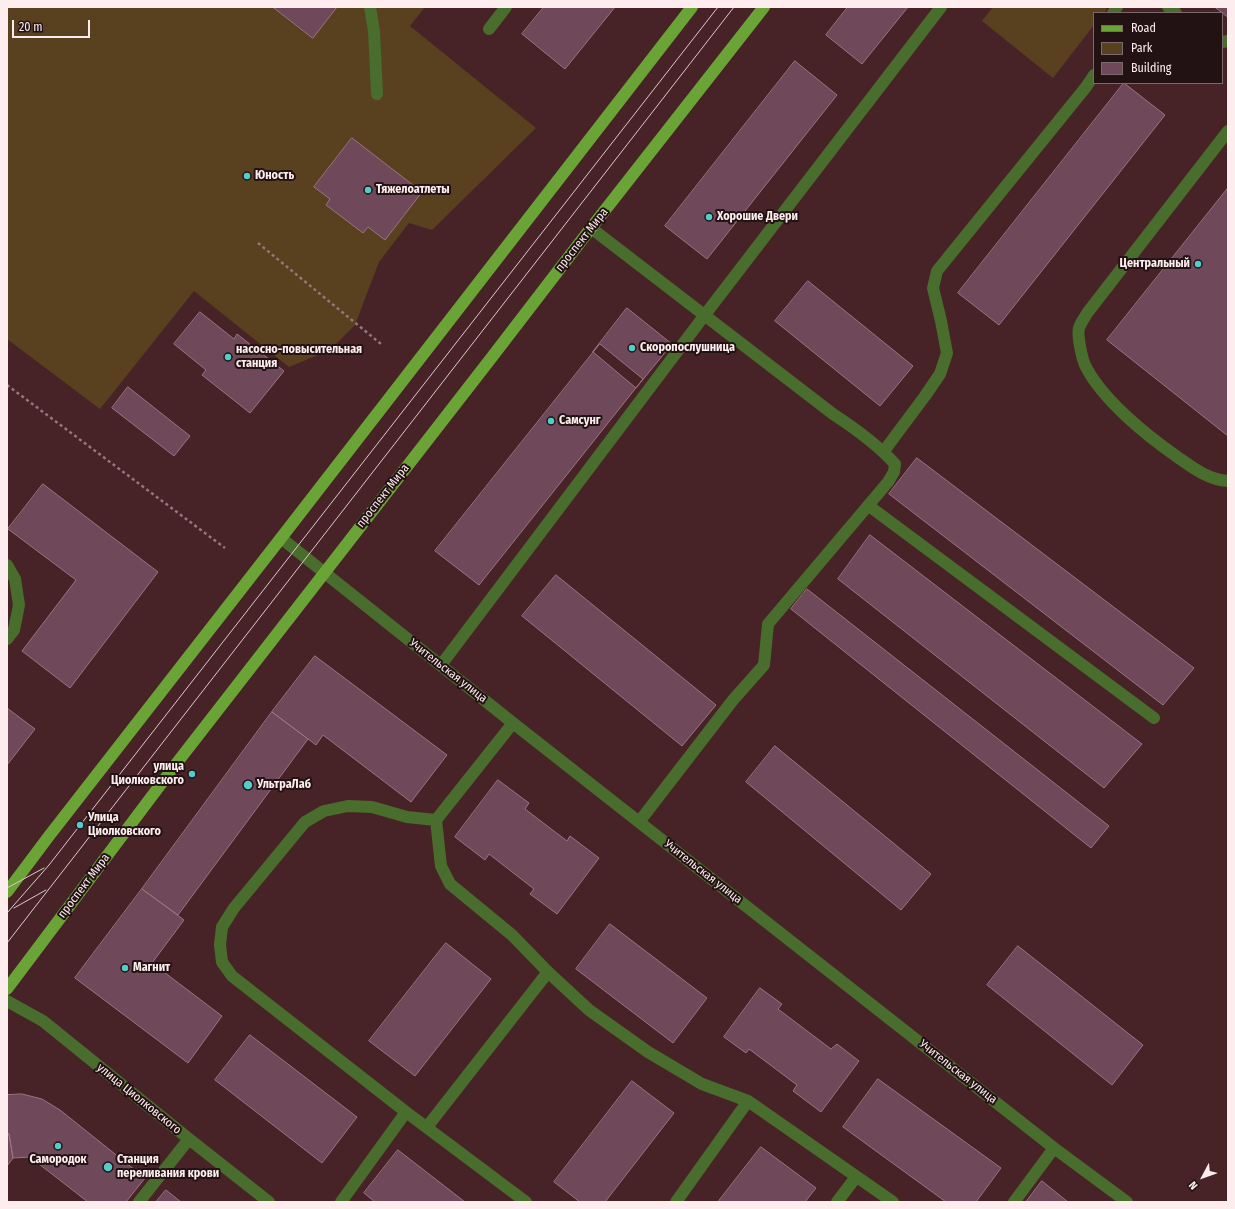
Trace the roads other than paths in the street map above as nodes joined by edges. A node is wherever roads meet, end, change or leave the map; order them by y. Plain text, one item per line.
1 (370, 7) edge
2 (506, 7) edge
3 (692, 7) edge
4 (764, 7) edge
5 (941, 7) edge
6 (489, 29) dead end
7 (1093, 76) edge
8 (377, 94) dead end
9 (1228, 131) edge
10 (591, 228) junction
11 (704, 316) junction
12 (884, 451) junction
13 (1228, 481) edge
14 (869, 506) junction
15 (281, 538) junction
16 (7, 565) edge
17 (324, 572) junction
18 (7, 639) edge
19 (441, 665) junction
20 (1154, 718) dead end
21 (514, 723) junction
22 (436, 820) junction
23 (639, 822) junction
24 (7, 892) edge
25 (548, 972) junction
26 (7, 989) edge
27 (7, 1001) edge
28 (748, 1101) junction
29 (406, 1112) junction
30 (427, 1127) junction
31 (189, 1139) junction
32 (1054, 1148) junction
33 (856, 1177) junction
34 (139, 1202) edge
35 (269, 1202) edge
36 (341, 1202) edge
37 (526, 1202) edge
38 (676, 1202) edge
39 (837, 1202) edge
40 (893, 1202) edge
41 (1014, 1202) edge
42 (1127, 1202) edge

1 - 8 street
2 - 6 street
3 - 15 main road
4 - 10 main road, проспект Мира
5 - 11 street
7 - 12 street
9 - 13 street
10 - 11 street
10 - 17 main road, проспект Мира
11 - 12 street
11 - 19 street
12 - 14 street
14 - 20 street
14 - 23 street
15 - 17 street, Учительская улица
15 - 24 main road
16 - 18 street
17 - 19 street, Учительская улица
17 - 26 main road, проспект Мира
19 - 21 street, Учительская улица
21 - 22 street
21 - 23 street, Учительская улица
22 - 25 street
22 - 29 street
23 - 32 street, Учительская улица
25 - 28 street
25 - 30 street
27 - 31 street, улица Циолковского
28 - 33 street
28 - 38 street
29 - 30 street
29 - 36 street
30 - 37 street
31 - 34 street
31 - 35 street, улица Циолковского
32 - 41 street
32 - 42 street, Учительская улица
33 - 39 street
33 - 40 street

